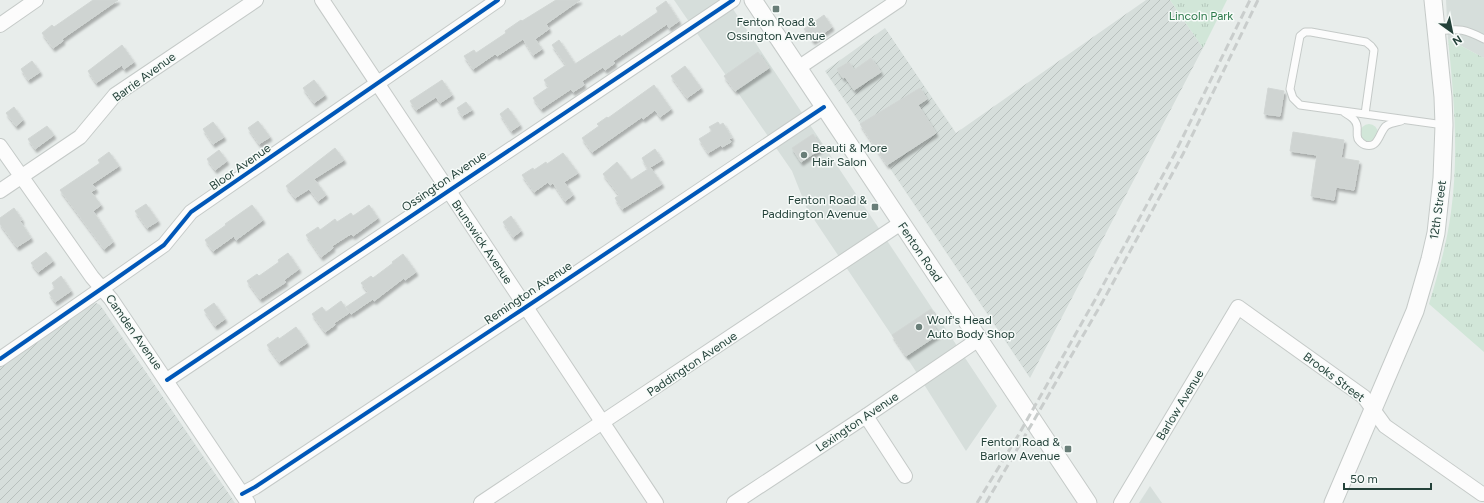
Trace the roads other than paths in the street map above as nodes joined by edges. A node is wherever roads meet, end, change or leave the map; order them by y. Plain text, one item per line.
1 (36, 0) edge
2 (256, 0) edge
3 (322, 0) edge
4 (498, 0) edge
5 (733, 0) edge
6 (753, 0) edge
7 (899, 0) edge
8 (1433, 0) edge
9 (0, 25) edge
10 (1436, 31) junction
11 (1484, 39) edge
12 (798, 68) junction
13 (378, 83) junction
14 (824, 107) junction
15 (1342, 111) junction
16 (1365, 114) junction
17 (1405, 120) junction
18 (1444, 125) junction
19 (0, 146) edge
20 (22, 176) junction
21 (448, 190) junction
22 (0, 191) edge
23 (901, 223) junction
24 (102, 288) junction
25 (526, 307) junction
26 (1238, 307) joint
27 (978, 339) junction
28 (0, 359) edge
29 (167, 380) junction
30 (1373, 409) junction
31 (866, 416) junction
32 (604, 423) junction
33 (905, 476) dead end
34 (1482, 494) dead end
35 (245, 498) edge
36 (753, 498) edge
37 (481, 503) edge
38 (656, 503) edge
39 (734, 503) edge
40 (1088, 503) edge
41 (1121, 503) edge
42 (1333, 503) edge

1 - 9 street
2 - 20 street, Barrie Avenue
3 - 13 street, Brunswick Avenue
4 - 13 street, Bloor Avenue
5 - 21 street, Ossington Avenue
6 - 12 street, Fenton Road
7 - 12 street
8 - 10 street, 12th Street
10 - 11 lane
10 - 18 street, 12th Street
12 - 14 street, Fenton Road
13 - 21 street, Brunswick Avenue
13 - 24 street, Bloor Avenue
14 - 23 street, Fenton Road
14 - 25 street, Remington Avenue
15 - 16 lane
15 - 16 lane
15 - 17 lane
16 - 17 lane
17 - 18 lane
18 - 30 street, 12th Street
19 - 20 street, Camden Avenue
20 - 22 street, Barrie Avenue
20 - 24 street, Camden Avenue
21 - 25 street, Brunswick Avenue
21 - 29 street, Ossington Avenue
23 - 27 street, Fenton Road
23 - 32 street, Paddington Avenue
24 - 28 street, Bloor Avenue
24 - 29 street, Camden Avenue
25 - 32 street, Brunswick Avenue
25 - 35 street, Remington Avenue
26 - 30 street, Brooks Street
26 - 41 street, Barlow Avenue
27 - 31 street, Lexington Avenue
27 - 40 street, Fenton Road
29 - 35 street, Camden Avenue
30 - 34 street, Brooks Street
30 - 42 street, 12th Street
31 - 33 street
31 - 36 street, Lexington Avenue
32 - 37 street, Paddington Avenue
32 - 38 street, Brunswick Avenue
36 - 39 street, Lexington Avenue

